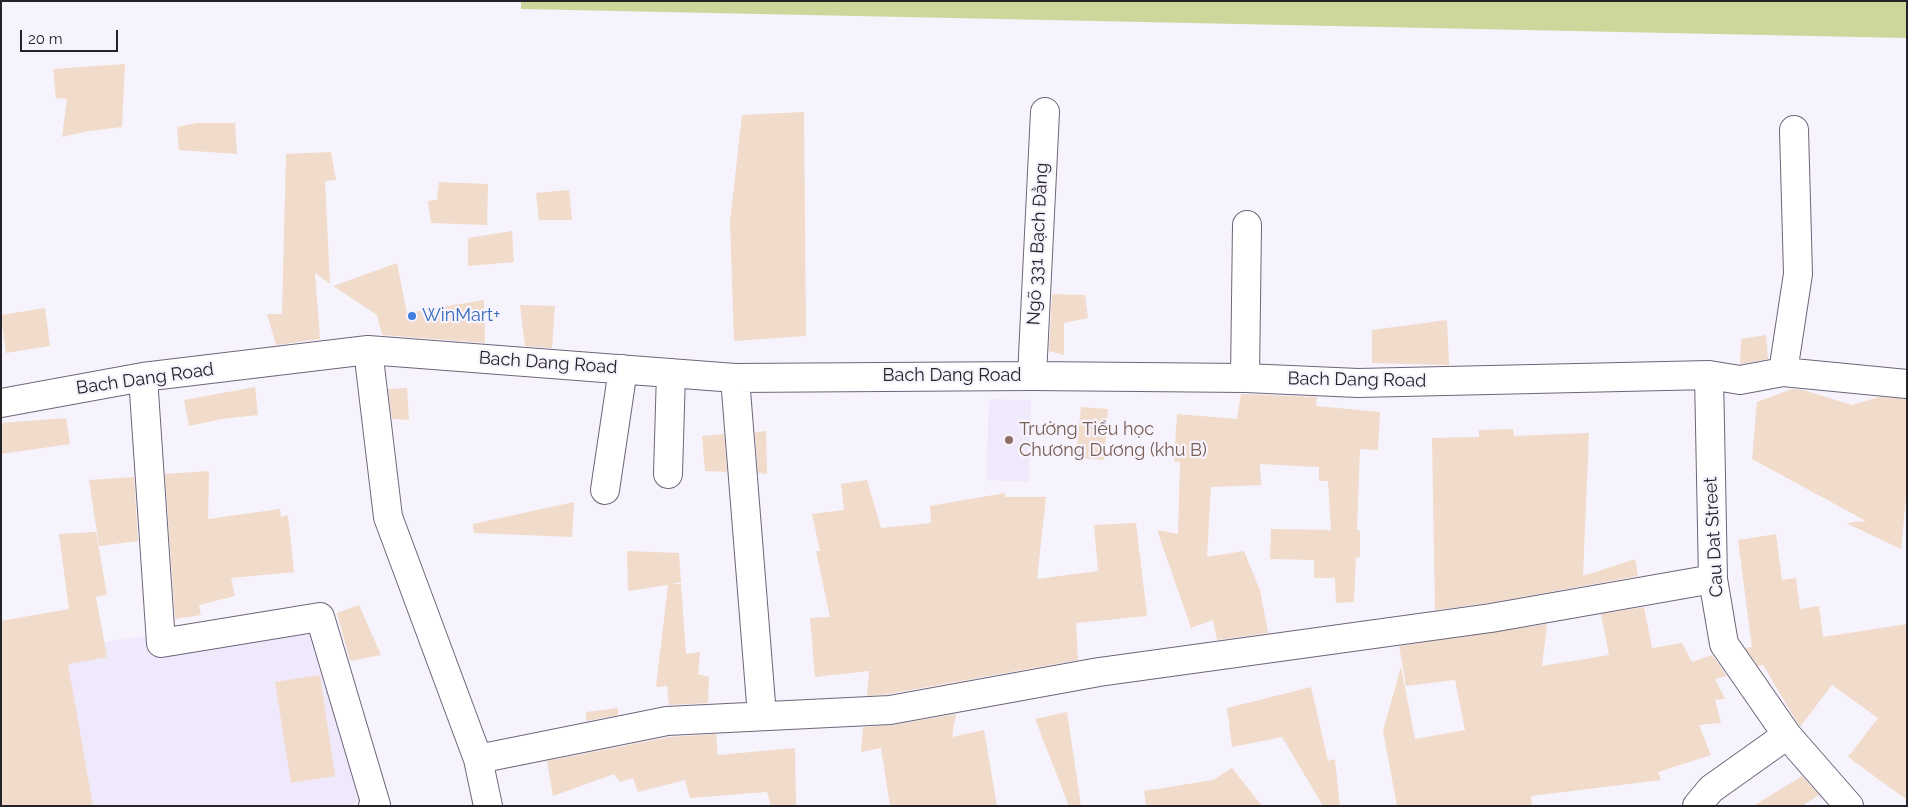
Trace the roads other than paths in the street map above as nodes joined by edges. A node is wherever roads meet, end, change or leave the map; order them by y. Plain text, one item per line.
1 (1045, 112) dead end
2 (1794, 130) dead end
3 (1247, 225) dead end
4 (368, 350) junction
5 (623, 369) junction
6 (1783, 372) junction
7 (671, 373) junction
8 (1709, 375) junction
9 (1032, 376) junction
10 (143, 377) junction
11 (735, 378) junction
12 (1245, 378) junction
13 (1907, 384) edge
14 (1, 403) edge
15 (668, 474) dead end
16 (605, 490) dead end
17 (1713, 579) junction
18 (762, 716) junction
19 (1786, 735) junction
20 (478, 759) junction
21 (374, 806) edge
22 (488, 806) edge
23 (1697, 806) edge
24 (1849, 806) edge

1 - 9 street, Ngõ 331 Bạch Đằng
2 - 6 street
3 - 12 street
4 - 5 street, Bach Dang Road
4 - 10 street, Bach Dang Road
4 - 20 street
5 - 7 street, Bach Dang Road
5 - 16 street
6 - 8 street, Bach Dang Road
6 - 13 street, Bach Dang Road
7 - 11 street, Bach Dang Road
7 - 15 street
8 - 12 street, Bach Dang Road
8 - 17 street, Cau Dat Street
9 - 11 street, Bach Dang Road
9 - 12 street, Bach Dang Road
10 - 14 street, Bach Dang Road
10 - 21 street
11 - 18 street
17 - 18 street
17 - 19 street, Cau Dat Street
18 - 20 street
19 - 23 street
19 - 24 street, Cau Dat Street
20 - 22 street

